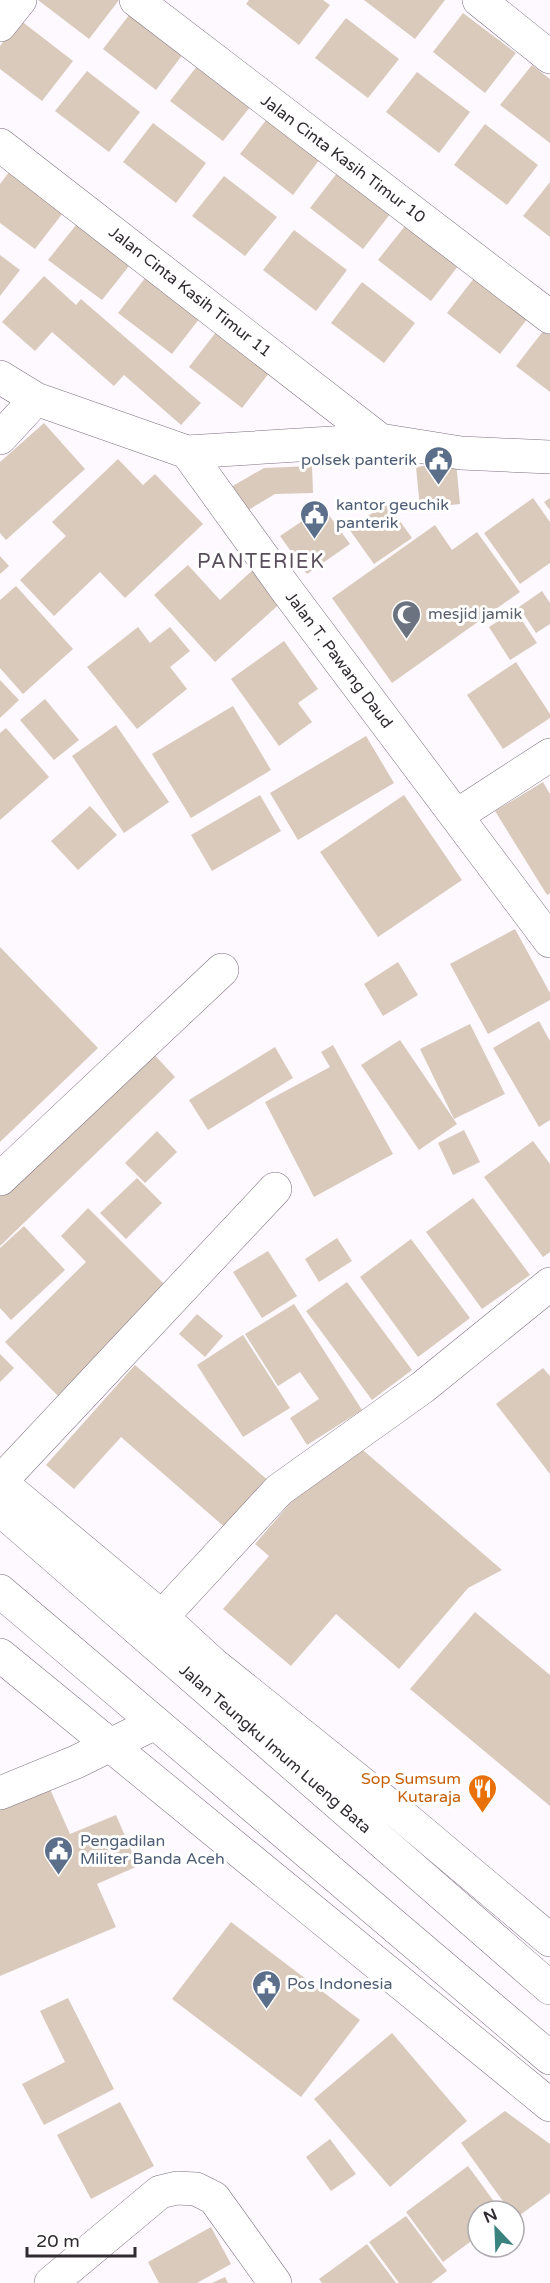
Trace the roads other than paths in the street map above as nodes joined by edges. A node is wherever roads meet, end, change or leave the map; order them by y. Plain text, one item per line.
1 (20, 0) edge
2 (136, 0) edge
3 (479, 0) edge
4 (0, 26) edge
5 (550, 57) edge
6 (0, 145) edge
7 (550, 317) edge
8 (0, 377) edge
9 (36, 399) junction
10 (0, 438) edge
11 (380, 440) junction
12 (187, 453) junction
13 (550, 457) edge
14 (550, 755) edge
15 (456, 816) junction
16 (550, 941) edge
17 (222, 970) dead end
18 (0, 1179) edge
19 (275, 1189) dead end
20 (550, 1284) edge
21 (0, 1482) edge
22 (0, 1509) edge
23 (0, 1591) edge
24 (154, 1626) junction
25 (0, 1655) edge
26 (155, 1723) junction
27 (110, 1745) junction
28 (0, 1793) edge
29 (550, 1940) edge
30 (550, 1988) edge
31 (550, 2058) edge
32 (550, 2105) edge
33 (51, 2283) edge
34 (275, 2283) edge

1 - 4 main road
2 - 7 main road, Jalan Cinta Kasih Timur 10
3 - 5 main road
6 - 11 main road, Jalan Cinta Kasih Timur 11
8 - 9 main road
9 - 10 main road
9 - 12 main road
11 - 12 main road
11 - 13 main road
12 - 15 main road, Jalan T. Pawang Daud
14 - 15 main road
15 - 16 main road, Jalan T. Pawang Daud
17 - 18 main road
19 - 21 main road
20 - 24 main road
21 - 24 main road
22 - 24 main road, Jalan Teungku Imum Lueng Bata
23 - 26 main road
24 - 29 main road
24 - 30 main road, Jalan Teungku Imum Lueng Bata
25 - 27 main road
26 - 27 main road
26 - 31 main road
27 - 28 main road
27 - 32 main road
33 - 34 main road

